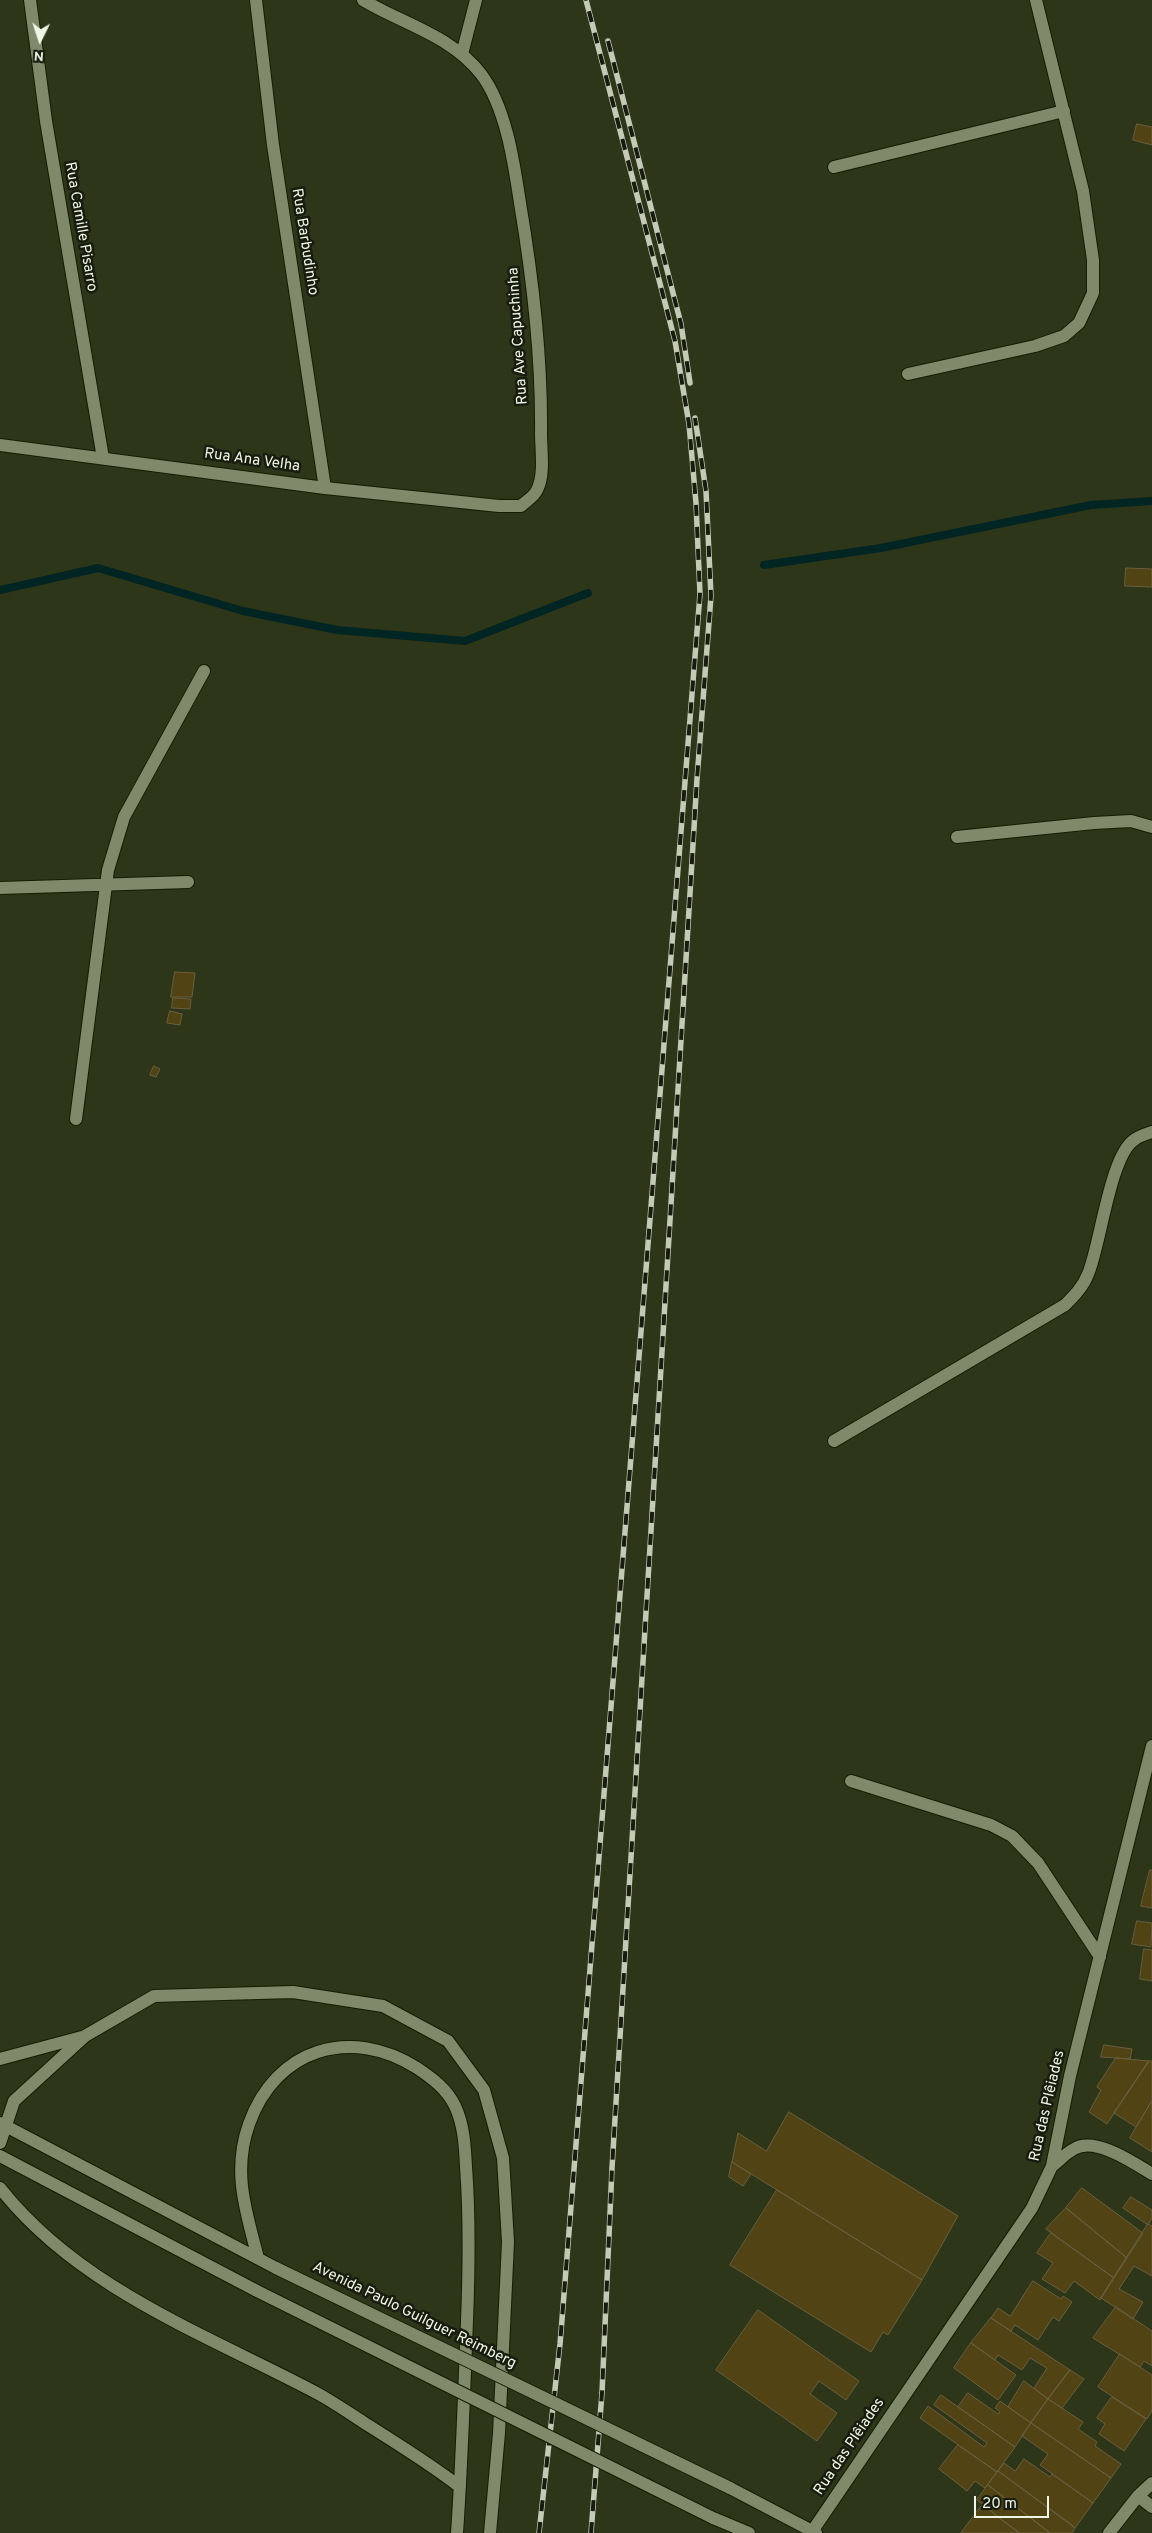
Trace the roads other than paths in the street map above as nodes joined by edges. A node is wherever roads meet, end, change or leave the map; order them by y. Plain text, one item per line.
1 (30, 0) edge
2 (256, 0) edge
3 (476, 0) edge
4 (1036, 0) edge
5 (370, 2) edge
6 (462, 54) junction
7 (1064, 111) junction
8 (834, 167) dead end
9 (908, 374) dead end
10 (0, 445) edge
11 (103, 458) junction
12 (325, 488) junction
13 (500, 506) joint
14 (204, 671) dead end
15 (1152, 827) edge
16 (957, 837) dead end
17 (188, 882) dead end
18 (106, 885) junction
19 (0, 888) edge
20 (76, 1119) dead end
21 (1152, 1132) edge
22 (834, 1441) dead end
23 (1152, 1746) edge
24 (851, 1781) dead end
25 (1100, 1957) junction
26 (85, 2036) junction
27 (0, 2058) edge
28 (3, 2124) edge
29 (0, 2143) edge
30 (0, 2156) edge
31 (1052, 2166) junction
32 (1152, 2174) edge
33 (0, 2188) edge
34 (258, 2258) junction
35 (1152, 2483) edge
36 (460, 2488) junction
37 (1138, 2496) junction
38 (1152, 2507) edge
39 (813, 2532) edge
40 (457, 2533) edge
41 (490, 2533) edge
42 (749, 2533) edge
43 (1109, 2533) edge

1 - 11 street, Rua Camille Pisarro
2 - 12 street, Rua Barbudinho
3 - 6 street
4 - 7 street
5 - 6 street, Rua Ave Capuchinha
6 - 13 street, Rua Ave Capuchinha
7 - 8 street
7 - 9 street
10 - 11 street, Rua Ana Velha
11 - 12 street, Rua Ana Velha
12 - 13 street, Rua Ana Velha
14 - 18 street
15 - 16 street
17 - 18 street
18 - 19 street
18 - 20 street
21 - 22 street
23 - 25 street, Rua das Plêiades
24 - 25 street
25 - 31 street, Rua das Plêiades
26 - 27 street
26 - 28 street
26 - 41 street
28 - 29 street
28 - 34 street, Avenida Paulo Guilguer Reimberg
30 - 42 street, bridge
31 - 32 street
31 - 39 street, Rua das Plêiades
33 - 36 street
34 - 36 street
34 - 39 street, Avenida Paulo Guilguer Reimberg, bridge
35 - 37 street
36 - 40 street
37 - 38 street
37 - 43 street

